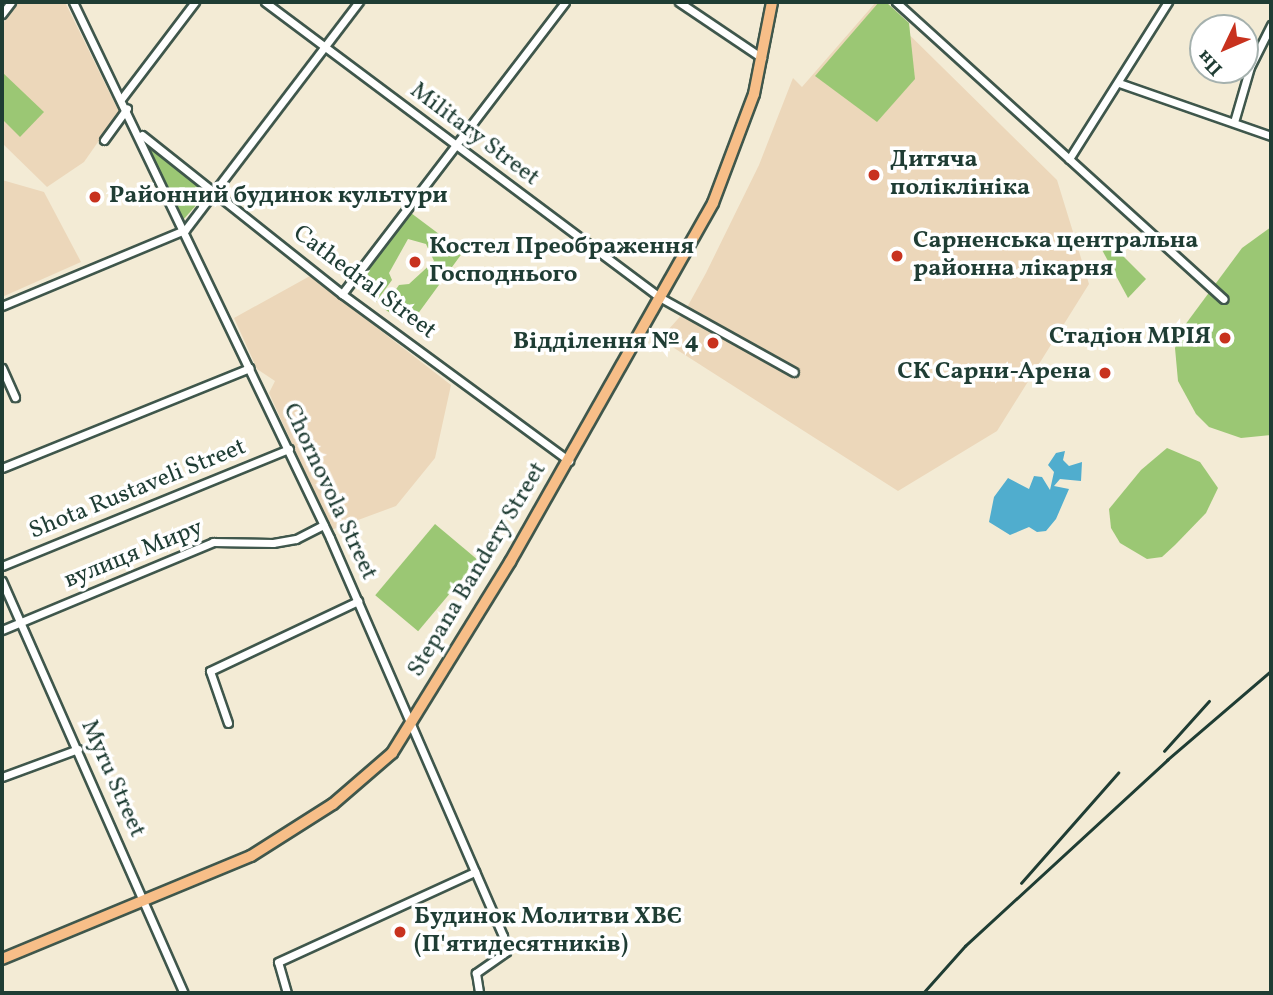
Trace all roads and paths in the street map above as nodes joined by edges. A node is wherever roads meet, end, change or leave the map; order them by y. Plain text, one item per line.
1 (10, 2) edge
2 (73, 2) edge
3 (195, 2) edge
4 (265, 2) edge
5 (359, 2) edge
6 (565, 2) edge
7 (679, 2) edge
8 (772, 2) edge
9 (896, 2) edge
10 (1168, 2) edge
11 (2, 14) edge
12 (1271, 25) edge
13 (325, 47) junction
14 (762, 58) junction
15 (1119, 83) junction
16 (122, 98) junction
17 (127, 108) junction
18 (1234, 122) junction
19 (138, 133) junction
20 (1271, 136) edge
21 (104, 140) dead end
22 (454, 145) junction
23 (1069, 159) junction
24 (216, 193) junction
25 (185, 230) junction
26 (342, 294) junction
27 (661, 298) junction
28 (1223, 299) dead end
29 (2, 306) edge
30 (250, 368) junction
31 (794, 372) dead end
32 (289, 449) junction
33 (569, 461) junction
34 (2, 468) edge
35 (324, 526) junction
36 (2, 566) edge
37 (2, 581) edge
38 (358, 601) junction
39 (22, 623) junction
40 (2, 630) edge
41 (228, 723) dead end
42 (410, 724) junction
43 (78, 749) junction
44 (2, 777) edge
45 (475, 873) junction
46 (145, 902) junction
47 (2, 959) edge
48 (184, 993) edge
49 (288, 993) edge
50 (479, 993) edge

1 - 11 street
2 - 16 street, Chornovola Street
3 - 16 street
4 - 13 street, Military Street
5 - 13 street
6 - 22 street
7 - 14 street
8 - 14 main road, Stepana Bandery Street
9 - 23 street
10 - 15 street
12 - 18 street
13 - 22 street, Military Street
13 - 24 street
14 - 27 main road, Stepana Bandery Street
15 - 18 street
15 - 23 street
16 - 17 street, Chornovola Street
17 - 19 street, Chornovola Street
17 - 21 street
18 - 20 street
19 - 24 street, Cathedral Street
19 - 25 street, Chornovola Street
22 - 26 street
22 - 27 street, Military Street
23 - 28 street
24 - 25 street
24 - 26 street, Cathedral Street
25 - 29 street
25 - 30 street, Chornovola Street
26 - 33 street, Cathedral Street
27 - 31 street, Military Street
27 - 33 main road, Stepana Bandery Street
30 - 32 street, Chornovola Street
30 - 34 street
32 - 35 street, Chornovola Street
32 - 36 street, Shota Rustaveli Street
33 - 42 main road, Stepana Bandery Street
35 - 38 street, Chornovola Street
35 - 39 street, вулиця Миру
37 - 39 street, Myru Street
38 - 41 street
38 - 42 street, Chornovola Street
39 - 40 street, вулиця Миру
39 - 43 street, Myru Street
42 - 45 street, Chornovola Street
42 - 46 main road, Stepana Bandery Street
43 - 44 street
43 - 46 street, Myru Street
45 - 49 street
45 - 50 street, Chornovola Street
46 - 47 main road, Stepana Bandery Street
46 - 48 street, Myru Street

